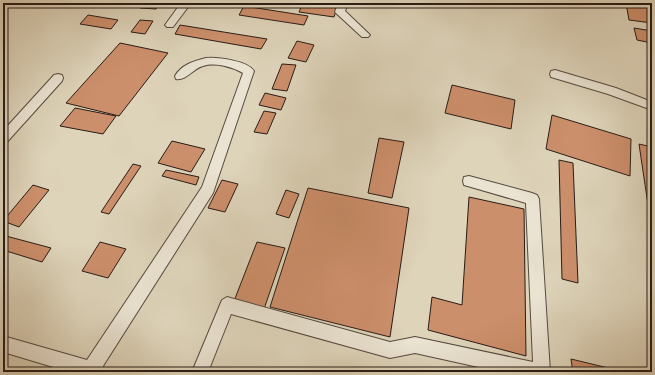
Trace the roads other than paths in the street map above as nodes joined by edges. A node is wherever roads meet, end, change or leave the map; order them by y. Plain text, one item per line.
1 (186, 3) edge
2 (343, 3) edge
3 (170, 25) dead end
4 (365, 35) dead end
5 (556, 74) dead end
6 (180, 76) dead end
7 (58, 78) dead end
8 (652, 106) edge
9 (3, 139) edge
10 (469, 181) dead end
11 (3, 344) edge
12 (95, 371) edge
13 (200, 372) edge
14 (541, 372) edge

1 - 3 street
2 - 4 street
5 - 8 street
6 - 12 street
7 - 9 street
10 - 14 street
11 - 12 street
13 - 14 street

